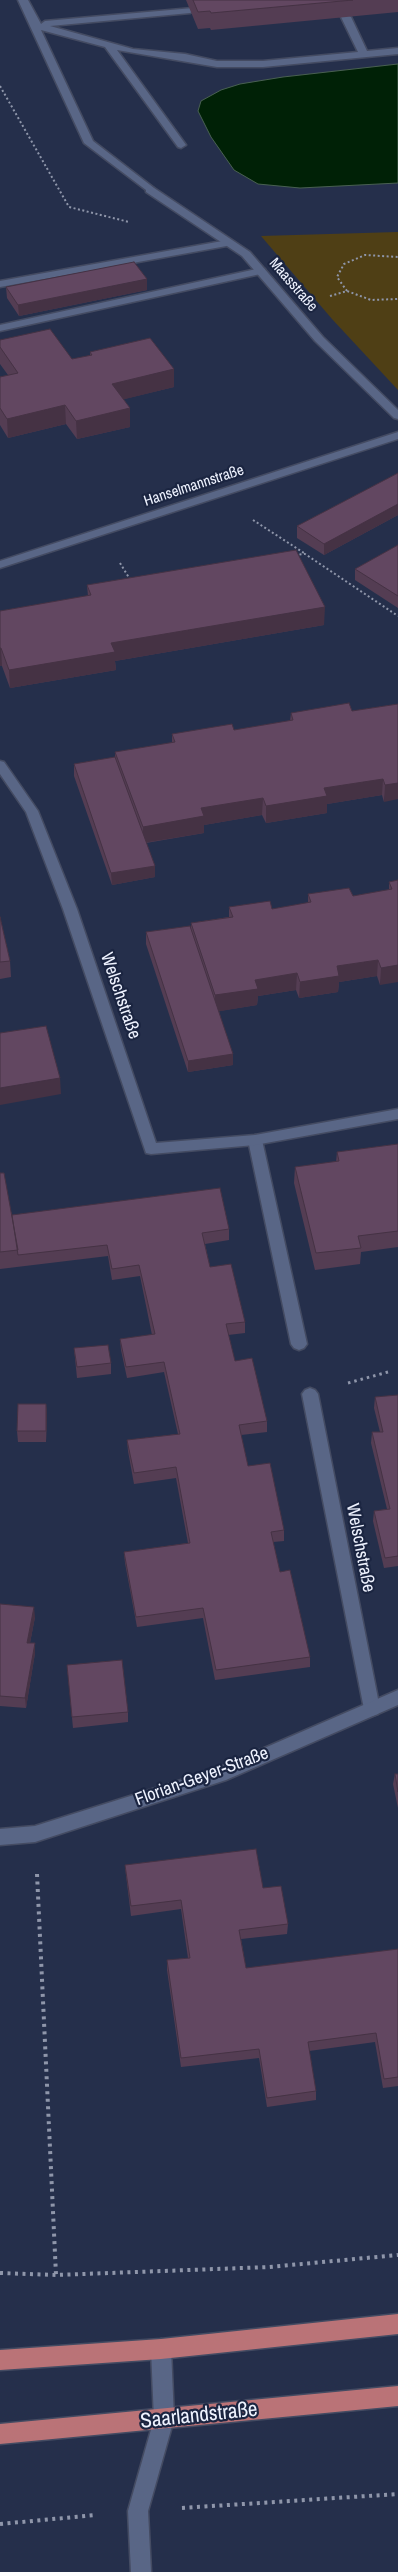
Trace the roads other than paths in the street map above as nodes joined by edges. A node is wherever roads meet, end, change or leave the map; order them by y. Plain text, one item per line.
1 (23, 0) edge
2 (190, 10) dead end
3 (346, 17) edge
4 (35, 26) junction
5 (108, 45) junction
6 (398, 51) edge
7 (364, 54) junction
8 (181, 144) dead end
9 (228, 243) junction
10 (261, 271) junction
11 (0, 284) edge
12 (0, 328) edge
13 (398, 416) edge
14 (398, 435) edge
15 (0, 565) edge
16 (0, 765) edge
17 (398, 1114) edge
18 (255, 1140) junction
19 (299, 1344) dead end
20 (310, 1394) dead end
21 (398, 1697) edge
22 (372, 1709) junction
23 (0, 1837) edge
24 (398, 2324) edge
25 (161, 2349) junction
26 (0, 2360) edge
27 (398, 2396) edge
28 (164, 2420) junction
29 (0, 2434) edge
30 (141, 2572) edge

1 - 4 street, Maasstraße
2 - 4 street
3 - 7 street
4 - 5 street
4 - 9 street, Maasstraße
5 - 7 street
5 - 8 street
6 - 7 street
9 - 10 street, Maasstraße
9 - 11 street
10 - 12 street
10 - 13 street, Maasstraße
14 - 15 street, Hanselmannstraße
16 - 18 street, Welschstraße
17 - 18 street, Welschstraße
18 - 19 street
20 - 22 street, Welschstraße
21 - 22 street, Florian-Geyer-Straße
22 - 23 street, Florian-Geyer-Straße
24 - 25 main road
25 - 26 main road
25 - 28 street
27 - 28 main road, Saarlandstraße
28 - 29 main road, Saarlandstraße
28 - 30 street

